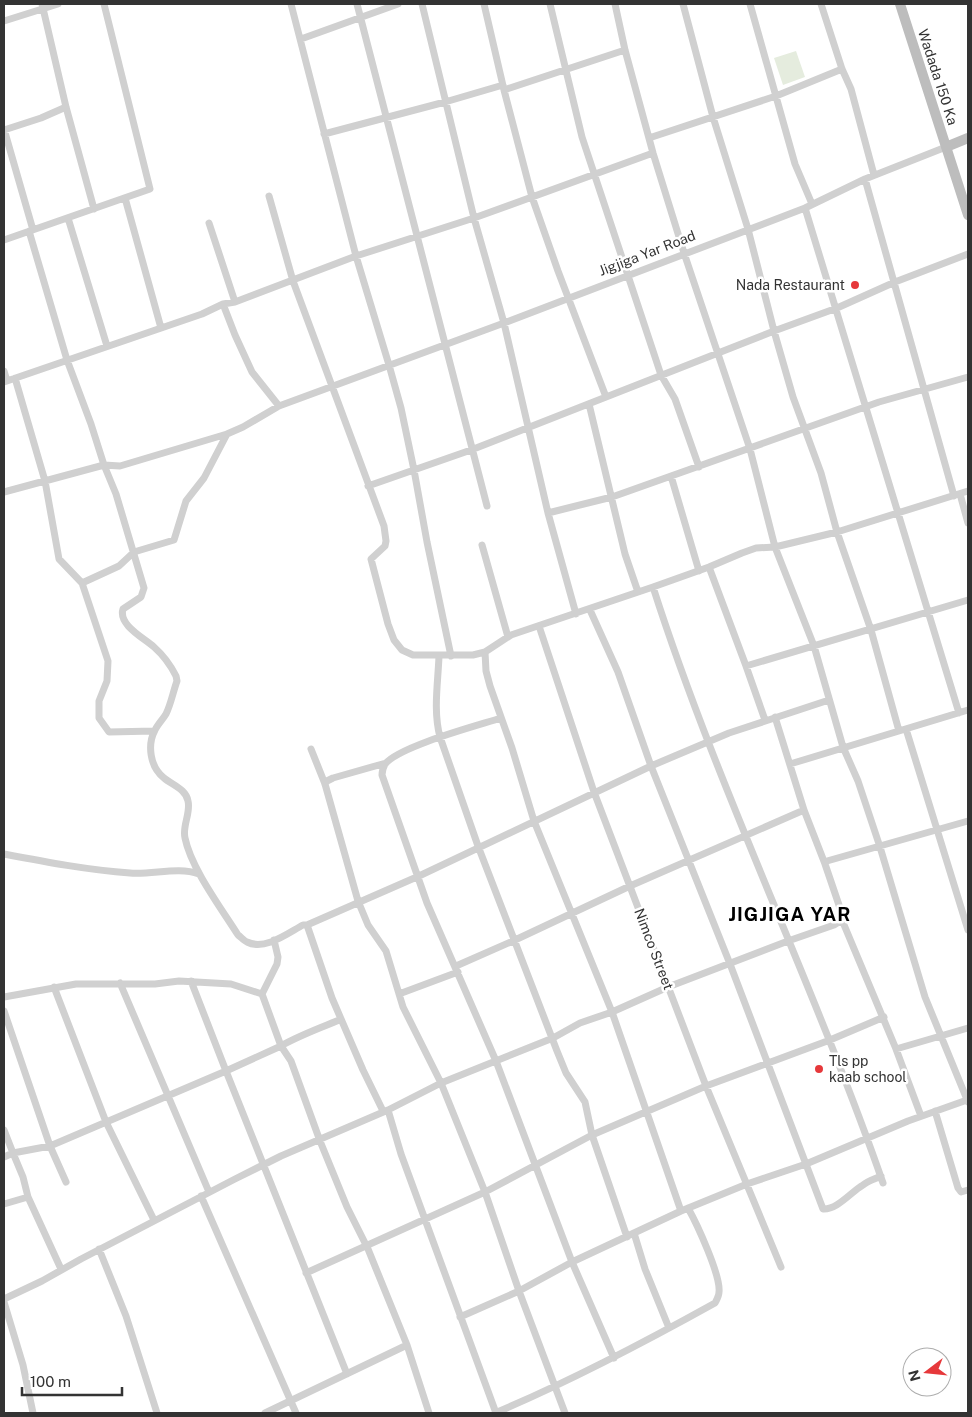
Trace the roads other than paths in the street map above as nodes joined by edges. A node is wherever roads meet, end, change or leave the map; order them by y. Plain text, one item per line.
1 (58, 4) edge
2 (104, 4) edge
3 (291, 4) edge
4 (357, 4) edge
5 (398, 4) edge
6 (422, 4) edge
7 (484, 4) edge
8 (550, 4) edge
9 (615, 4) edge
10 (684, 4) edge
11 (750, 4) edge
12 (821, 4) edge
13 (900, 4) edge
14 (42, 6) edge
15 (361, 18) junction
16 (4, 21) edge
17 (301, 40) junction
18 (625, 50) junction
19 (566, 68) junction
20 (842, 69) junction
21 (503, 87) junction
22 (776, 96) junction
23 (445, 102) junction
24 (66, 107) junction
25 (712, 117) junction
26 (387, 118) junction
27 (4, 129) edge
28 (324, 134) junction
29 (649, 138) junction
30 (968, 138) edge
31 (946, 147) junction
32 (653, 154) junction
33 (593, 174) junction
34 (874, 175) junction
35 (865, 178) junction
36 (269, 196) dead end
37 (532, 197) junction
38 (125, 198) junction
39 (808, 206) junction
40 (94, 209) junction
41 (968, 216) edge
42 (68, 218) junction
43 (474, 218) junction
44 (209, 223) dead end
45 (748, 229) junction
46 (31, 231) junction
47 (417, 236) junction
48 (4, 240) edge
49 (684, 253) junction
50 (968, 254) edge
51 (356, 256) junction
52 (626, 275) junction
53 (293, 281) junction
54 (895, 282) junction
55 (569, 297) junction
56 (235, 302) junction
57 (223, 304) junction
58 (837, 308) junction
59 (504, 323) junction
60 (161, 328) junction
61 (774, 331) junction
62 (444, 344) junction
63 (107, 346) junction
64 (718, 353) junction
65 (66, 360) junction
66 (389, 365) junction
67 (4, 372) edge
68 (661, 375) junction
69 (968, 377) edge
70 (15, 378) junction
71 (5, 381) edge
72 (332, 387) junction
73 (924, 389) junction
74 (606, 397) junction
75 (589, 404) junction
76 (279, 406) junction
77 (865, 407) junction
78 (529, 426) junction
79 (804, 428) junction
80 (227, 434) junction
81 (750, 449) junction
82 (471, 450) junction
83 (104, 465) junction
84 (699, 467) junction
85 (414, 470) junction
86 (671, 476) junction
87 (45, 481) junction
88 (368, 486) junction
89 (968, 491) edge
90 (4, 492) edge
91 (957, 495) junction
92 (612, 496) junction
93 (487, 506) dead end
94 (548, 513) junction
95 (898, 514) junction
96 (968, 523) edge
97 (837, 532) junction
98 (482, 545) dead end
99 (775, 547) junction
100 (134, 552) junction
101 (709, 567) junction
102 (699, 571) junction
103 (82, 583) junction
104 (653, 587) junction
105 (638, 592) junction
106 (968, 600) edge
107 (590, 610) junction
108 (928, 612) junction
109 (576, 614) junction
110 (539, 626) junction
111 (871, 630) junction
112 (508, 637) junction
113 (814, 646) junction
114 (485, 652) junction
115 (439, 656) junction
116 (451, 656) junction
117 (746, 666) junction
118 (829, 700) junction
119 (966, 713) edge
120 (501, 718) junction
121 (775, 718) junction
122 (765, 720) junction
123 (902, 730) junction
124 (154, 731) junction
125 (440, 738) junction
126 (708, 742) junction
127 (843, 747) junction
128 (311, 749) dead end
129 (386, 763) junction
130 (790, 764) junction
131 (651, 766) junction
132 (326, 784) junction
133 (594, 792) junction
134 (804, 810) junction
135 (534, 821) junction
136 (968, 821) edge
137 (936, 830) junction
138 (746, 835) junction
139 (478, 846) junction
140 (880, 847) junction
141 (4, 854) edge
142 (688, 861) junction
143 (825, 864) junction
144 (199, 874) junction
145 (419, 876) junction
146 (630, 886) junction
147 (358, 901) junction
148 (572, 913) junction
149 (842, 920) junction
150 (307, 925) junction
151 (968, 929) edge
152 (274, 940) junction
153 (515, 940) junction
154 (788, 941) junction
155 (730, 964) junction
156 (457, 969) junction
157 (191, 982) junction
158 (120, 983) junction
159 (668, 986) junction
160 (54, 987) junction
161 (262, 994) junction
162 (399, 994) junction
163 (4, 997) edge
164 (4, 1011) edge
165 (612, 1012) junction
166 (884, 1017) junction
167 (341, 1019) junction
168 (968, 1028) edge
169 (941, 1037) junction
170 (553, 1038) junction
171 (830, 1040) junction
172 (281, 1046) junction
173 (896, 1050) junction
174 (496, 1061) junction
175 (767, 1063) junction
176 (226, 1071) junction
177 (441, 1083) junction
178 (706, 1086) junction
179 (168, 1096) junction
180 (968, 1101) edge
181 (385, 1110) junction
182 (647, 1111) junction
183 (935, 1111) junction
184 (921, 1116) junction
185 (106, 1122) junction
186 (4, 1130) edge
187 (592, 1135) junction
188 (868, 1138) junction
189 (319, 1139) junction
190 (50, 1146) junction
191 (13, 1153) junction
192 (4, 1157) edge
193 (536, 1164) junction
194 (806, 1164) junction
195 (263, 1165) junction
196 (66, 1182) dead end
197 (747, 1184) junction
198 (968, 1190) edge
199 (209, 1192) junction
200 (485, 1192) junction
201 (201, 1196) junction
202 (28, 1197) junction
203 (4, 1204) edge
204 (684, 1210) junction
205 (154, 1220) junction
206 (425, 1220) junction
207 (634, 1233) junction
208 (627, 1236) junction
209 (366, 1246) junction
210 (99, 1249) junction
211 (572, 1262) junction
212 (781, 1267) dead end
213 (61, 1269) junction
214 (306, 1273) junction
215 (519, 1291) junction
216 (4, 1300) edge
217 (460, 1317) junction
218 (669, 1328) junction
219 (407, 1345) junction
220 (614, 1358) junction
221 (347, 1374) junction
222 (556, 1387) junction
223 (291, 1401) junction
224 (33, 1413) edge
225 (157, 1413) edge
226 (265, 1413) edge
227 (296, 1413) edge
228 (429, 1413) edge
229 (496, 1413) edge
230 (565, 1413) edge

1 - 14 street
2 - 38 street
3 - 17 street
4 - 15 street
5 - 15 street
6 - 23 street
7 - 21 street
8 - 19 street
9 - 18 street
10 - 25 street
11 - 22 street
12 - 20 street
13 - 31 street, Wadada 150 Ka
14 - 16 street
14 - 24 street
15 - 17 street
15 - 26 street
17 - 28 street
18 - 19 street
18 - 29 street
19 - 21 street
19 - 33 street
20 - 22 street
20 - 34 street
21 - 23 street
21 - 37 street
22 - 25 street
22 - 39 street
23 - 26 street
23 - 43 street
24 - 27 street
24 - 40 street
25 - 29 street
25 - 45 street
26 - 28 street
26 - 47 street
27 - 46 street
28 - 51 street
29 - 32 street
30 - 31 street, Jigjiga Yar Road
31 - 34 street, Jigjiga Yar Road
31 - 41 street, Wadada 150 Ka
32 - 33 street
32 - 49 street
33 - 37 street
33 - 52 street
34 - 35 street, Jigjiga Yar Road
35 - 39 street, Jigjiga Yar Road
35 - 54 street
36 - 53 street
37 - 43 street
37 - 55 street
38 - 40 street
38 - 60 street
39 - 45 street, Jigjiga Yar Road
39 - 58 street
40 - 42 street
42 - 46 street
42 - 63 street
43 - 47 street
43 - 59 street
44 - 56 street
45 - 49 street, Jigjiga Yar Road
45 - 61 street
46 - 48 street
46 - 65 street
47 - 51 street
47 - 62 street
49 - 52 street, Jigjiga Yar Road
49 - 64 street
50 - 54 street
51 - 53 street
51 - 66 street
52 - 55 street, Jigjiga Yar Road
52 - 68 street
53 - 56 street
53 - 72 street
54 - 58 street
54 - 73 street
55 - 59 street, Jigjiga Yar Road
55 - 74 street
56 - 57 street
57 - 60 street
57 - 76 street
58 - 61 street
58 - 77 street
59 - 62 street, Jigjiga Yar Road
59 - 78 street
60 - 63 street
61 - 64 street
61 - 79 street
62 - 66 street, Jigjiga Yar Road
62 - 82 street
63 - 65 street
64 - 68 street
64 - 81 street
65 - 70 street
65 - 83 street
66 - 72 street, Jigjiga Yar Road
66 - 85 street
67 - 71 street
68 - 74 street
68 - 84 street
69 - 73 street
70 - 71 street
70 - 87 street
72 - 76 street, Jigjiga Yar Road
72 - 88 street
73 - 77 street
73 - 91 street
74 - 75 street
75 - 78 street
75 - 92 street
76 - 80 street, Jigjiga Yar Road
77 - 79 street
77 - 95 street
78 - 82 street
78 - 94 street
79 - 81 street
79 - 97 street
80 - 83 street, Jigjiga Yar Road
80 - 100 street
81 - 84 street
81 - 99 street
82 - 85 street
82 - 93 street
83 - 87 street, Jigjiga Yar Road
83 - 100 street
84 - 86 street
85 - 88 street
85 - 116 street
86 - 92 street
86 - 102 street
87 - 90 street, Jigjiga Yar Road
87 - 103 street
88 - 115 street
89 - 91 street
91 - 95 street
91 - 96 street
92 - 94 street
92 - 105 street
94 - 109 street
95 - 97 street
95 - 108 street
97 - 99 street
97 - 111 street
98 - 112 street
99 - 101 street
99 - 113 street
100 - 103 street
100 - 124 street
101 - 102 street
101 - 117 street
102 - 104 street
103 - 124 street
104 - 105 street
104 - 126 street
105 - 107 street
106 - 108 street
107 - 109 street
107 - 131 street
108 - 111 street
108 - 119 street
109 - 110 street
110 - 112 street
110 - 133 street, Nimco Street
111 - 113 street
111 - 123 street
112 - 114 street
113 - 117 street
113 - 118 street
114 - 116 street
114 - 120 street
115 - 116 street
115 - 125 street
117 - 122 street
118 - 121 street
118 - 127 street
119 - 123 street
120 - 125 street
120 - 135 street
121 - 122 street
121 - 130 street
122 - 126 street
123 - 127 street
123 - 137 street
124 - 144 street
125 - 129 street
125 - 139 street
126 - 131 street
126 - 138 street
127 - 130 street
127 - 140 street
128 - 132 street
129 - 132 street
129 - 145 street
130 - 134 street
131 - 133 street
131 - 142 street
132 - 147 street
133 - 135 street
133 - 146 street, Nimco Street
134 - 138 street
134 - 143 street
135 - 139 street
135 - 148 street
136 - 137 street
137 - 140 street
137 - 151 street
138 - 142 street
138 - 154 street
139 - 145 street
139 - 153 street
140 - 143 street
140 - 169 street
141 - 144 street
142 - 146 street
142 - 155 street
143 - 149 street
144 - 152 street
145 - 147 street
145 - 156 street
146 - 148 street
146 - 159 street, Nimco Street
147 - 150 street
147 - 162 street
148 - 153 street
148 - 165 street
149 - 154 street
149 - 166 street
150 - 152 street
150 - 167 street
152 - 161 street
153 - 156 street
153 - 170 street
154 - 155 street
154 - 171 street
155 - 159 street
155 - 175 street
156 - 162 street
156 - 174 street
157 - 158 street
157 - 161 street
157 - 176 street
158 - 160 street
158 - 179 street
159 - 165 street
159 - 178 street, Nimco Street
160 - 163 street
160 - 185 street
161 - 172 street
162 - 177 street
164 - 190 street
165 - 170 street
165 - 182 street
166 - 171 street
166 - 173 street
167 - 172 street
167 - 181 street
168 - 169 street
169 - 173 street
169 - 180 street
170 - 174 street
170 - 187 street
171 - 175 street
171 - 188 street
172 - 176 street
172 - 189 street
173 - 184 street
174 - 177 street
174 - 193 street
175 - 178 street
175 - 194 street
176 - 179 street
176 - 195 street
177 - 181 street
177 - 200 street
178 - 182 street
178 - 197 street, Nimco Street
179 - 185 street
179 - 199 street
180 - 183 street
181 - 189 street
181 - 206 street
182 - 187 street
182 - 204 street
183 - 184 street
183 - 198 street
184 - 188 street
185 - 190 street
185 - 205 street
186 - 191 street
187 - 193 street
187 - 208 street
188 - 194 street
188 - 194 street
189 - 195 street
189 - 209 street
190 - 191 street
190 - 196 street
191 - 192 street
191 - 202 street
193 - 200 street
193 - 211 street
194 - 197 street
195 - 199 street
195 - 214 street
197 - 204 street
197 - 212 street, Nimco Street
199 - 201 street
200 - 206 street
200 - 215 street
201 - 205 street
201 - 223 street
202 - 203 street
202 - 213 street
204 - 207 street
204 - 218 street
205 - 210 street
206 - 209 street
206 - 217 street
207 - 208 street
207 - 218 street
208 - 211 street
209 - 214 street
209 - 219 street
210 - 213 street
210 - 225 street
211 - 215 street
211 - 220 street
213 - 216 street
214 - 221 street
215 - 217 street
215 - 222 street
216 - 224 street
217 - 229 street
218 - 220 street
219 - 221 street
219 - 228 street
220 - 222 street
221 - 223 street
222 - 229 street
222 - 230 street
223 - 226 street
223 - 227 street

